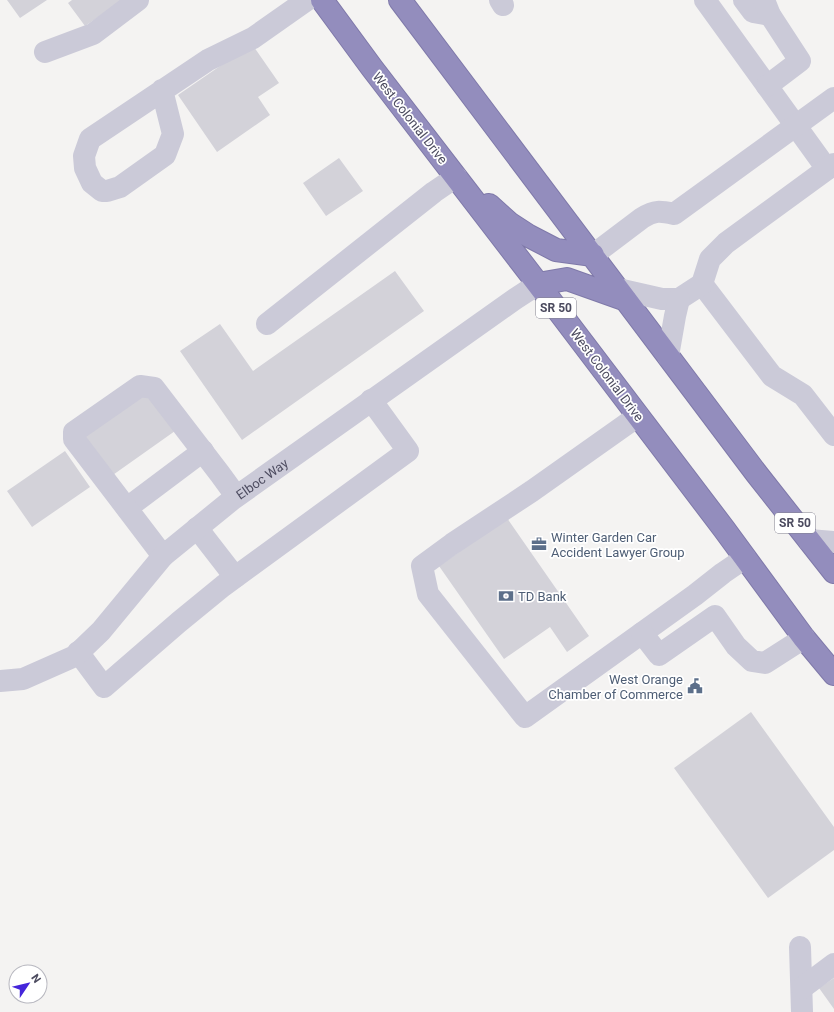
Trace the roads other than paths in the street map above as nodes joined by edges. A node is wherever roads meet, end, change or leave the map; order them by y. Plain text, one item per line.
1 (138, 0) edge
2 (307, 0) edge
3 (322, 0) edge
4 (705, 0) edge
5 (744, 0) edge
6 (406, 2) edge
7 (767, 8) edge
8 (45, 52) dead end
9 (767, 86) junction
10 (162, 90) junction
11 (834, 98) edge
12 (795, 126) junction
13 (830, 167) edge
14 (456, 177) junction
15 (593, 255) junction
16 (538, 284) junction
17 (702, 284) junction
18 (622, 294) junction
19 (679, 299) junction
20 (267, 324) dead end
21 (668, 356) junction
22 (371, 400) junction
23 (638, 416) junction
24 (834, 435) edge
25 (203, 451) junction
26 (236, 496) junction
27 (126, 508) junction
28 (197, 528) junction
29 (809, 540) junction
30 (834, 542) edge
31 (163, 556) junction
32 (745, 558) junction
33 (834, 572) edge
34 (235, 577) junction
35 (642, 633) junction
36 (804, 638) junction
37 (78, 652) junction
38 (831, 668) edge
39 (0, 681) edge
40 (800, 947) dead end
41 (834, 964) edge
42 (802, 988) junction
43 (802, 1012) edge

1 - 8 street
2 - 10 street
3 - 14 highway, West Colonial Drive / SR 50
4 - 9 street
5 - 7 street
6 - 15 highway, SR 50
7 - 9 street
9 - 12 street
10 - 10 street
11 - 12 street
12 - 13 street
12 - 15 street
13 - 17 street
14 - 15 highway
14 - 16 highway, West Colonial Drive / SR 50
14 - 20 street
15 - 18 highway, SR 50
16 - 18 highway
16 - 22 street, Elboc Way
16 - 23 highway, West Colonial Drive / SR 50
17 - 19 street
17 - 24 street
18 - 19 street
18 - 21 highway, SR 50
19 - 21 street
21 - 29 highway, SR 50
22 - 26 street, Elboc Way
22 - 34 street
23 - 32 highway, West Colonial Drive / SR 50
23 - 35 street
25 - 26 street
25 - 27 street
25 - 27 street
26 - 28 street, Elboc Way
27 - 31 street
28 - 31 street, Elboc Way
28 - 34 street
29 - 30 street
29 - 33 highway, SR 50
31 - 37 street, Elboc Way
32 - 35 street
32 - 36 highway, West Colonial Drive / SR 50
34 - 37 street
35 - 36 street
36 - 38 highway, West Colonial Drive / SR 50
37 - 39 street, Elboc Way
40 - 42 street
41 - 42 street
42 - 43 street

